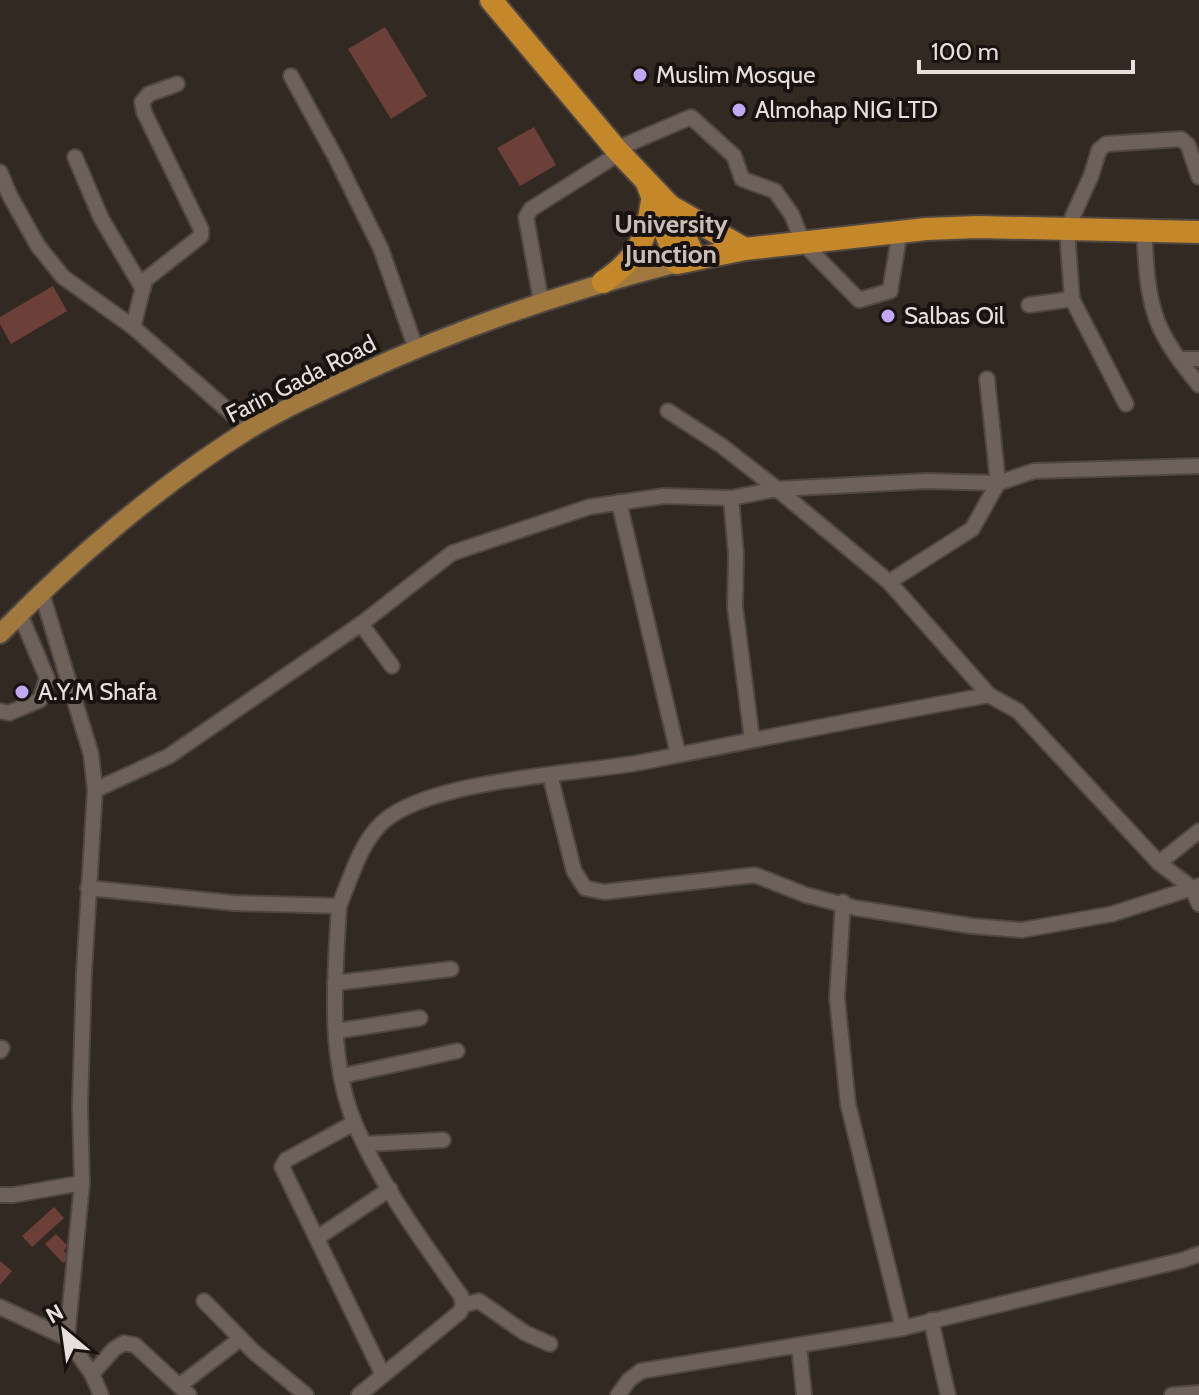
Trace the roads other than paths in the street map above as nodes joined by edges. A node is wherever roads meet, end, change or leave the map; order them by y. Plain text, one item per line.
1 (491, 0) edge
2 (291, 76) dead end
3 (177, 84) dead end
4 (618, 151) junction
5 (75, 157) dead end
6 (0, 172) edge
7 (1199, 177) edge
8 (657, 196) junction
9 (1067, 229) junction
10 (900, 231) junction
11 (1144, 231) junction
12 (1199, 232) edge
13 (803, 243) junction
14 (745, 249) junction
15 (686, 260) junction
16 (603, 282) junction
17 (143, 289) junction
18 (1072, 299) junction
19 (541, 301) junction
20 (1029, 305) dead end
21 (133, 327) junction
22 (416, 349) junction
23 (1179, 359) junction
24 (1199, 359) edge
25 (987, 379) dead end
26 (1199, 385) edge
27 (1126, 404) dead end
28 (668, 411) dead end
29 (249, 429) junction
30 (1199, 466) edge
31 (998, 483) junction
32 (777, 489) junction
33 (731, 498) junction
34 (619, 502) junction
35 (889, 582) junction
36 (42, 594) junction
37 (20, 614) junction
38 (361, 624) junction
39 (0, 634) edge
40 (392, 666) dead end
41 (989, 695) junction
42 (0, 711) edge
43 (752, 739) junction
44 (678, 754) junction
45 (550, 775) junction
46 (95, 790) junction
47 (1199, 831) edge
48 (1159, 863) junction
49 (1195, 887) edge
50 (88, 888) junction
51 (843, 902) junction
52 (1199, 904) edge
53 (339, 906) junction
54 (451, 969) dead end
55 (335, 983) junction
56 (420, 1018) dead end
57 (337, 1031) junction
58 (457, 1051) dead end
59 (342, 1076) junction
60 (354, 1123) junction
61 (443, 1140) dead end
62 (365, 1144) junction
63 (82, 1183) junction
64 (390, 1189) junction
65 (0, 1195) edge
66 (317, 1238) junction
67 (1199, 1254) edge
68 (204, 1301) dead end
69 (463, 1305) junction
70 (0, 1307) edge
71 (931, 1320) junction
72 (903, 1328) junction
73 (67, 1338) junction
74 (240, 1339) junction
75 (550, 1344) dead end
76 (799, 1345) junction
77 (92, 1374) junction
78 (383, 1375) junction
79 (184, 1391) edge
80 (1199, 1393) edge
81 (101, 1395) edge
82 (306, 1395) edge
83 (359, 1395) edge
84 (618, 1395) edge
85 (804, 1395) edge
86 (948, 1395) edge
87 (1172, 1395) edge

1 - 4 highway
2 - 22 street
3 - 17 street
4 - 8 highway
4 - 13 street
4 - 19 street
5 - 17 street
6 - 21 street
7 - 9 street
8 - 14 highway
8 - 15 highway
8 - 16 highway
9 - 10 highway
9 - 11 highway
9 - 18 street
10 - 13 highway
10 - 13 street
11 - 12 highway
11 - 23 street
13 - 14 highway
14 - 15 highway
15 - 16 main road, Farin Gada Road
16 - 19 main road, Farin Gada Road
17 - 21 street
18 - 20 street
18 - 27 street
19 - 22 main road, Farin Gada Road
21 - 29 street
22 - 29 main road, Farin Gada Road
23 - 24 street
23 - 26 street
25 - 31 street
28 - 32 street
29 - 36 main road, Farin Gada Road
30 - 31 street
31 - 32 street
31 - 35 street
32 - 33 street
32 - 35 street
33 - 34 street
33 - 43 street
34 - 38 street
34 - 44 street
35 - 41 street
36 - 37 main road, Farin Gada Road
36 - 46 street
37 - 39 main road, Farin Gada Road
37 - 42 street
38 - 40 street
38 - 46 street
41 - 43 street
41 - 48 street
43 - 44 street
44 - 45 street
45 - 51 street
45 - 53 street
46 - 50 street
47 - 48 street
48 - 49 street
49 - 51 street
49 - 52 street
50 - 53 street
50 - 63 street
51 - 72 street
53 - 55 street
54 - 55 street
55 - 57 street
56 - 57 street
57 - 59 street
58 - 59 street
59 - 60 street
60 - 62 street
60 - 66 street
61 - 62 street
62 - 64 street
63 - 65 street
63 - 73 street
64 - 66 street
64 - 69 street
66 - 78 street
67 - 71 street
68 - 74 street
69 - 75 street
69 - 78 street
70 - 73 street
71 - 72 street
71 - 86 street
72 - 76 street
73 - 77 street
74 - 79 street
74 - 82 street
76 - 84 street
76 - 85 street
77 - 79 street
77 - 81 street
78 - 83 street
80 - 87 street

